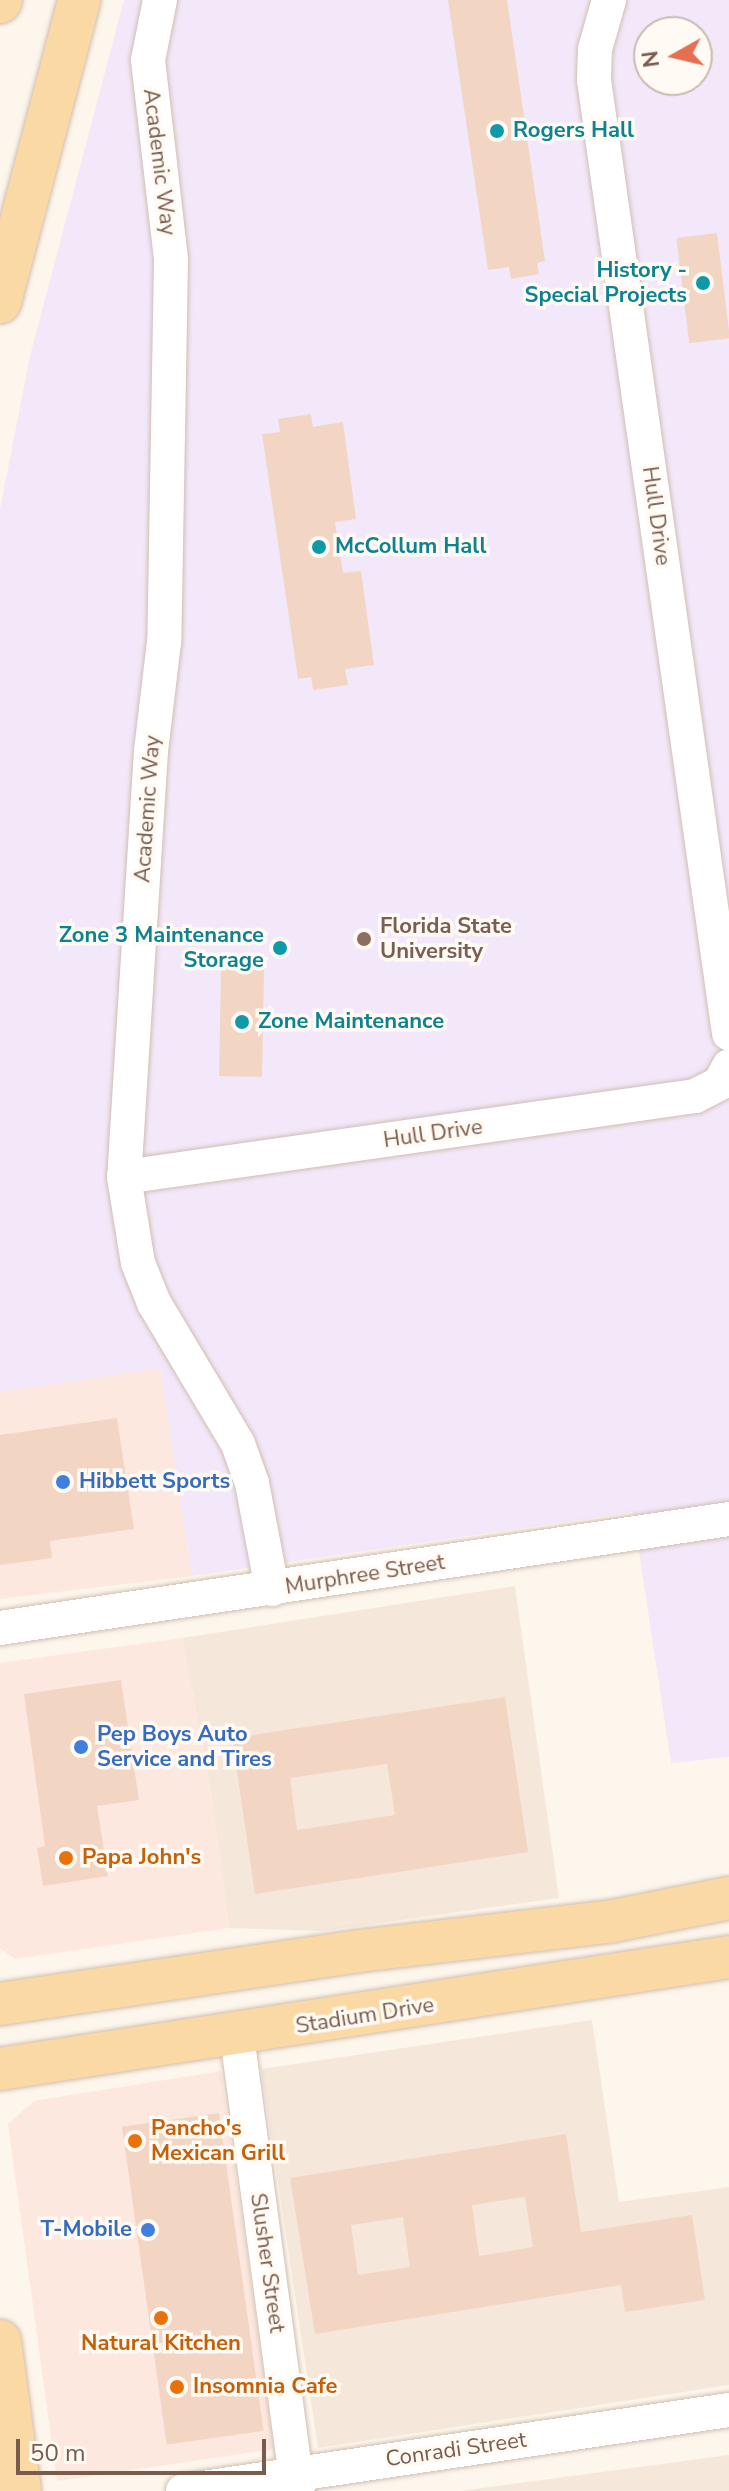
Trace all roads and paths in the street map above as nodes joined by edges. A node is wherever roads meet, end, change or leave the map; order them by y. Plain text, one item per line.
1 (79, 0) edge
2 (160, 0) edge
3 (609, 0) edge
4 (0, 302) edge
5 (729, 1033) edge
6 (729, 1066) edge
7 (124, 1177) junction
8 (729, 1519) edge
9 (272, 1589) junction
10 (0, 1628) edge
11 (729, 1898) edge
12 (729, 1957) edge
13 (0, 2004) edge
14 (237, 2036) junction
15 (0, 2069) edge
16 (0, 2341) edge
17 (729, 2410) edge
18 (297, 2482) edge
19 (20, 2491) edge
20 (183, 2491) edge

1 - 4 main road
2 - 7 street, Academic Way
3 - 5 street, Hull Drive
6 - 7 street, Hull Drive
7 - 9 street, Academic Way
8 - 9 street, Murphree Street
9 - 10 street, Murphree Street
11 - 13 main road
12 - 14 main road, Stadium Drive
14 - 15 main road, Stadium Drive
14 - 18 street, Slusher Street
16 - 19 main road
17 - 18 street, Conradi Street
18 - 20 street, Conradi Street

